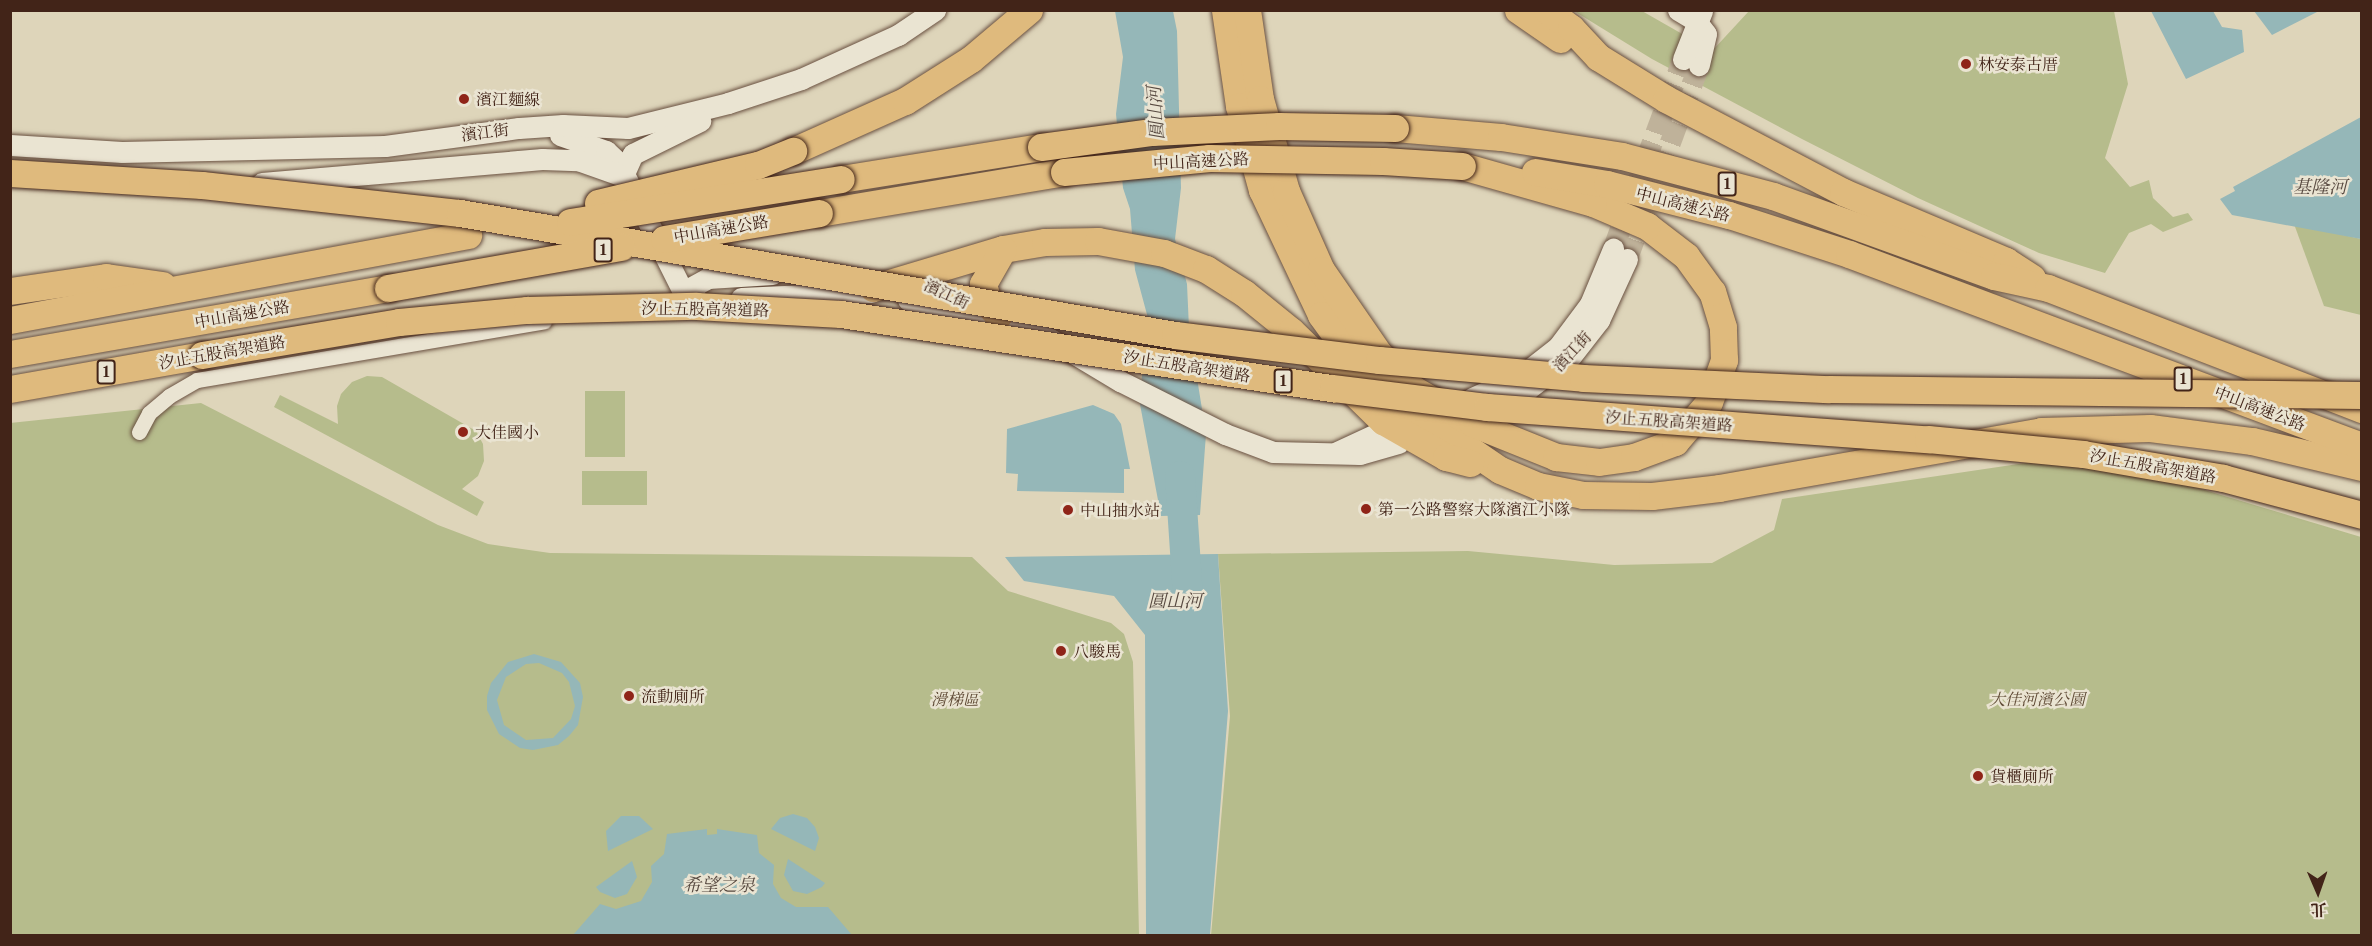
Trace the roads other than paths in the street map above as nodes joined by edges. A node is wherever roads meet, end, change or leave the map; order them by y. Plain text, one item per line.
1 (935, 10) edge
2 (1029, 10) edge
3 (1225, 10) edge
4 (1247, 10) edge
5 (1518, 10) edge
6 (1547, 10) edge
7 (1692, 14) edge
8 (1598, 57) junction
9 (1691, 62) tunnel mouth
10 (728, 103) junction
11 (548, 128) junction
12 (10, 145) edge
13 (1462, 166) junction
14 (10, 172) edge
15 (623, 176) junction
16 (10, 181) edge
17 (468, 235) junction
18 (1003, 249) junction
19 (1620, 254) tunnel mouth
20 (908, 275) junction
21 (184, 288) junction
22 (2048, 288) junction
23 (10, 291) edge
24 (864, 291) junction
25 (683, 292) junction
26 (998, 316) junction
27 (10, 320) edge
28 (1061, 348) junction
29 (10, 354) edge
30 (10, 388) edge
31 (2361, 395) edge
32 (1478, 404) dead end
33 (2361, 409) edge
34 (139, 432) dead end
35 (1389, 437) dead end
36 (2361, 447) edge
37 (2361, 467) edge
38 (1500, 470) junction
39 (2361, 515) edge

1 - 10 main road, 濱江街
2 - 17 highway, bridge
3 - 38 highway
4 - 13 highway
5 - 8 highway
6 - 8 highway
7 - 9 main road
8 - 22 highway
10 - 11 main road, 濱江街
10 - 15 main road
11 - 12 main road, 濱江街
11 - 15 main road
13 - 29 highway, 中山高速公路 / 1, bridge
13 - 36 highway, 中山高速公路 / 1, bridge
14 - 31 highway, 汐止五股高架道路 / 1, bridge
15 - 16 main road, 濱江街
15 - 25 main road
17 - 21 highway, 中山高速公路 / 1
17 - 22 highway, 中山高速公路 / 1, bridge
18 - 20 highway
18 - 26 highway
18 - 38 highway
19 - 32 main road, 濱江街
20 - 24 highway
20 - 25 main road, 濱江街
20 - 26 main road, 濱江街
21 - 23 highway
21 - 27 highway, 中山高速公路 / 1
22 - 33 highway, 中山高速公路 / 1, bridge
24 - 25 main road, 濱江街
24 - 28 main road, 濱江街
25 - 34 street
26 - 28 main road, 濱江街
28 - 35 main road, 濱江街
30 - 39 highway, 汐止五股高架道路 / 1, bridge
37 - 38 highway, bridge

